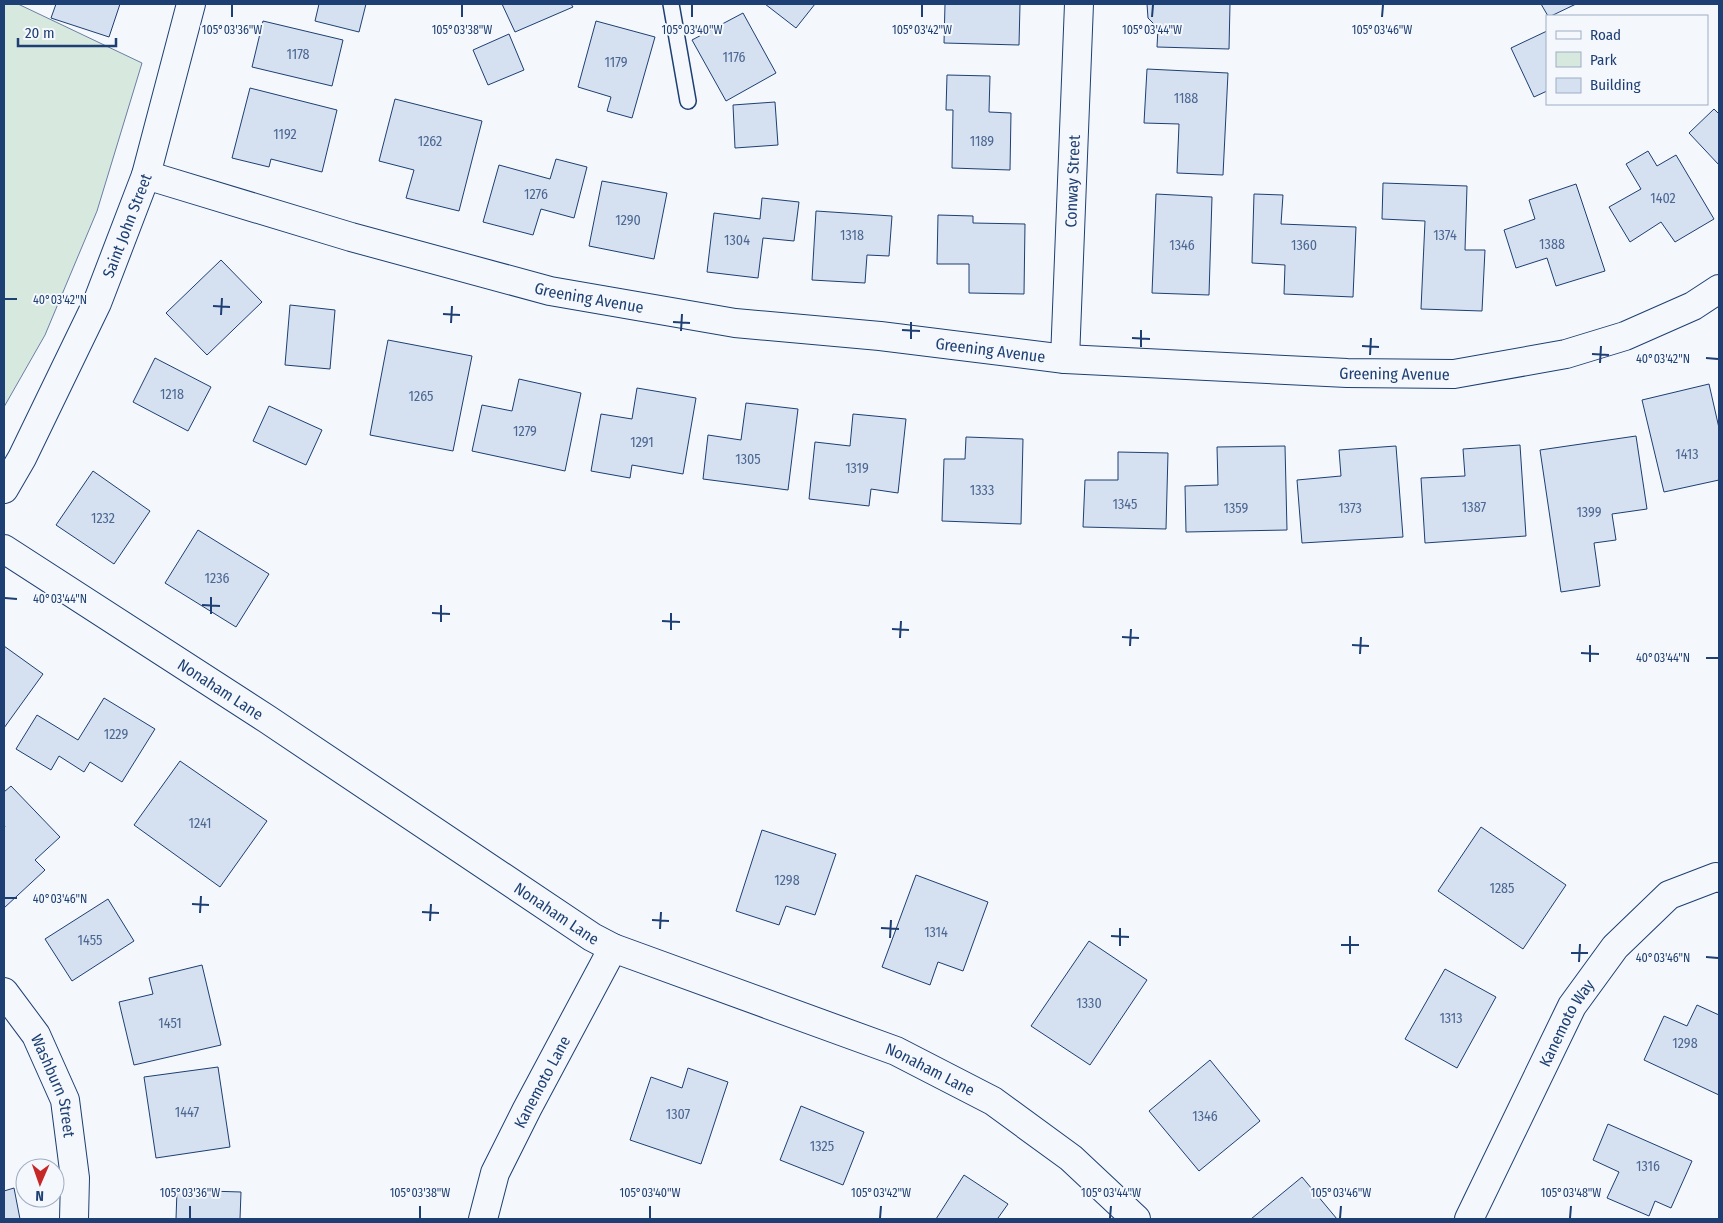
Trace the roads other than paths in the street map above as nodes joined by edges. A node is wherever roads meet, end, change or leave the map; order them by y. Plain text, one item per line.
1 (191, 4) edge
2 (671, 4) edge
3 (1079, 4) edge
4 (688, 101) dead end
5 (146, 175) junction
6 (1719, 289) edge
7 (1065, 359) junction
8 (4, 489) edge
9 (4, 549) edge
10 (1719, 878) edge
11 (613, 948) junction
12 (4, 992) edge
13 (74, 1219) edge
14 (483, 1219) edge
15 (1136, 1219) edge
16 (1469, 1219) edge

1 - 5 street, Saint John Street
2 - 4 lane
3 - 7 street, Conway Street
5 - 7 street, Greening Avenue
5 - 8 street, Saint John Street
6 - 7 street, Greening Avenue
9 - 11 street, Nonaham Lane
10 - 16 street, Kanemoto Way
11 - 14 street, Kanemoto Lane
11 - 15 street, Nonaham Lane
12 - 13 street, Washburn Street

